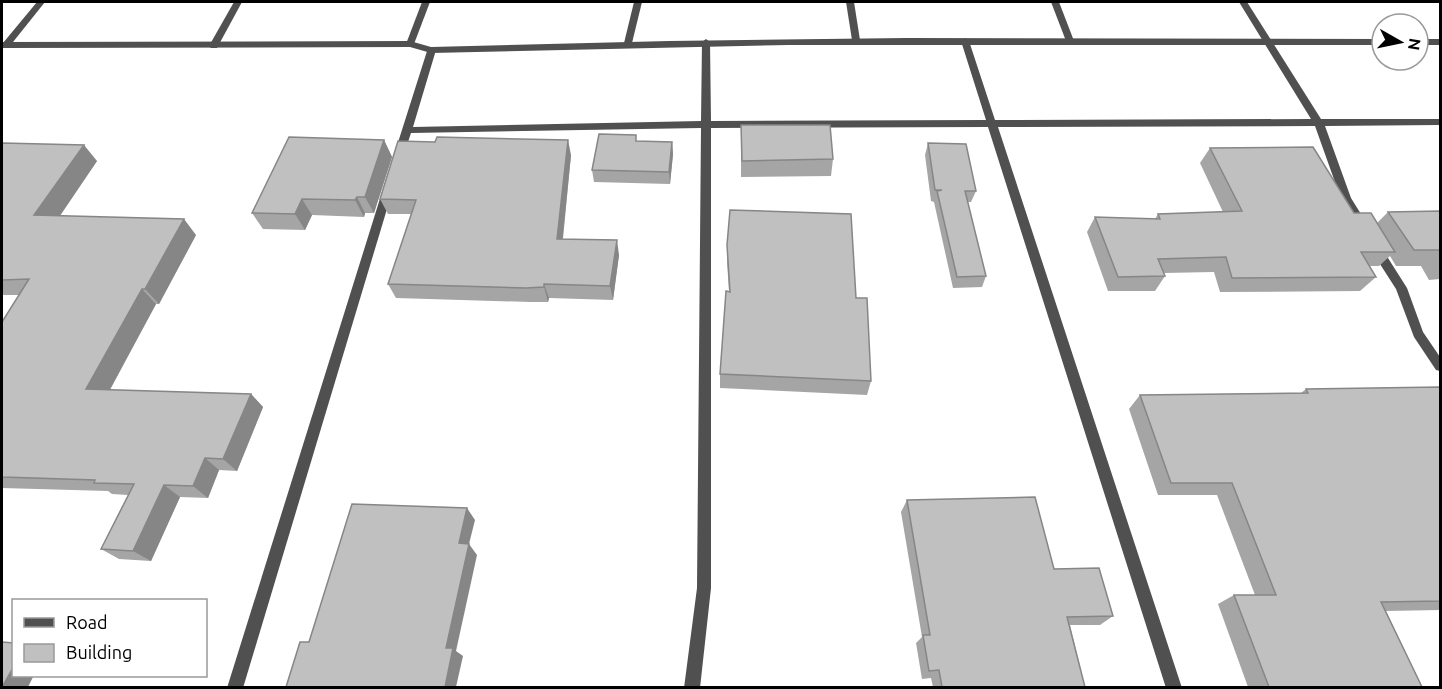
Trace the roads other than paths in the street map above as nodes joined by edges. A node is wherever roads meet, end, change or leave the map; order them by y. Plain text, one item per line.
1 (41, 2) edge
2 (238, 2) edge
3 (426, 2) edge
4 (638, 2) edge
5 (850, 2) edge
6 (1054, 2) edge
7 (1244, 2) edge
8 (856, 40) junction
9 (965, 41) junction
10 (1070, 41) junction
11 (1268, 41) junction
12 (706, 42) junction
13 (1370, 42) edge
14 (628, 43) junction
15 (410, 44) junction
16 (4, 45) edge
17 (214, 46) junction
18 (431, 50) junction
19 (1440, 122) edge
20 (1318, 123) junction
21 (705, 125) junction
22 (993, 125) junction
23 (406, 130) junction
24 (1440, 366) edge
25 (235, 687) edge
26 (692, 687) edge
27 (1174, 687) edge

1 - 16 street
2 - 17 street
3 - 15 street
4 - 14 street
5 - 8 street
6 - 10 street
7 - 11 street
8 - 9 street
8 - 12 street
9 - 10 street
9 - 22 street
10 - 11 street
11 - 13 street
11 - 20 street
12 - 14 street
12 - 21 street
14 - 18 street
15 - 17 street
15 - 18 street
16 - 17 street
18 - 23 street
19 - 20 street
20 - 22 street
20 - 24 street
21 - 22 street
21 - 23 street
21 - 26 street
22 - 27 street
23 - 25 street

